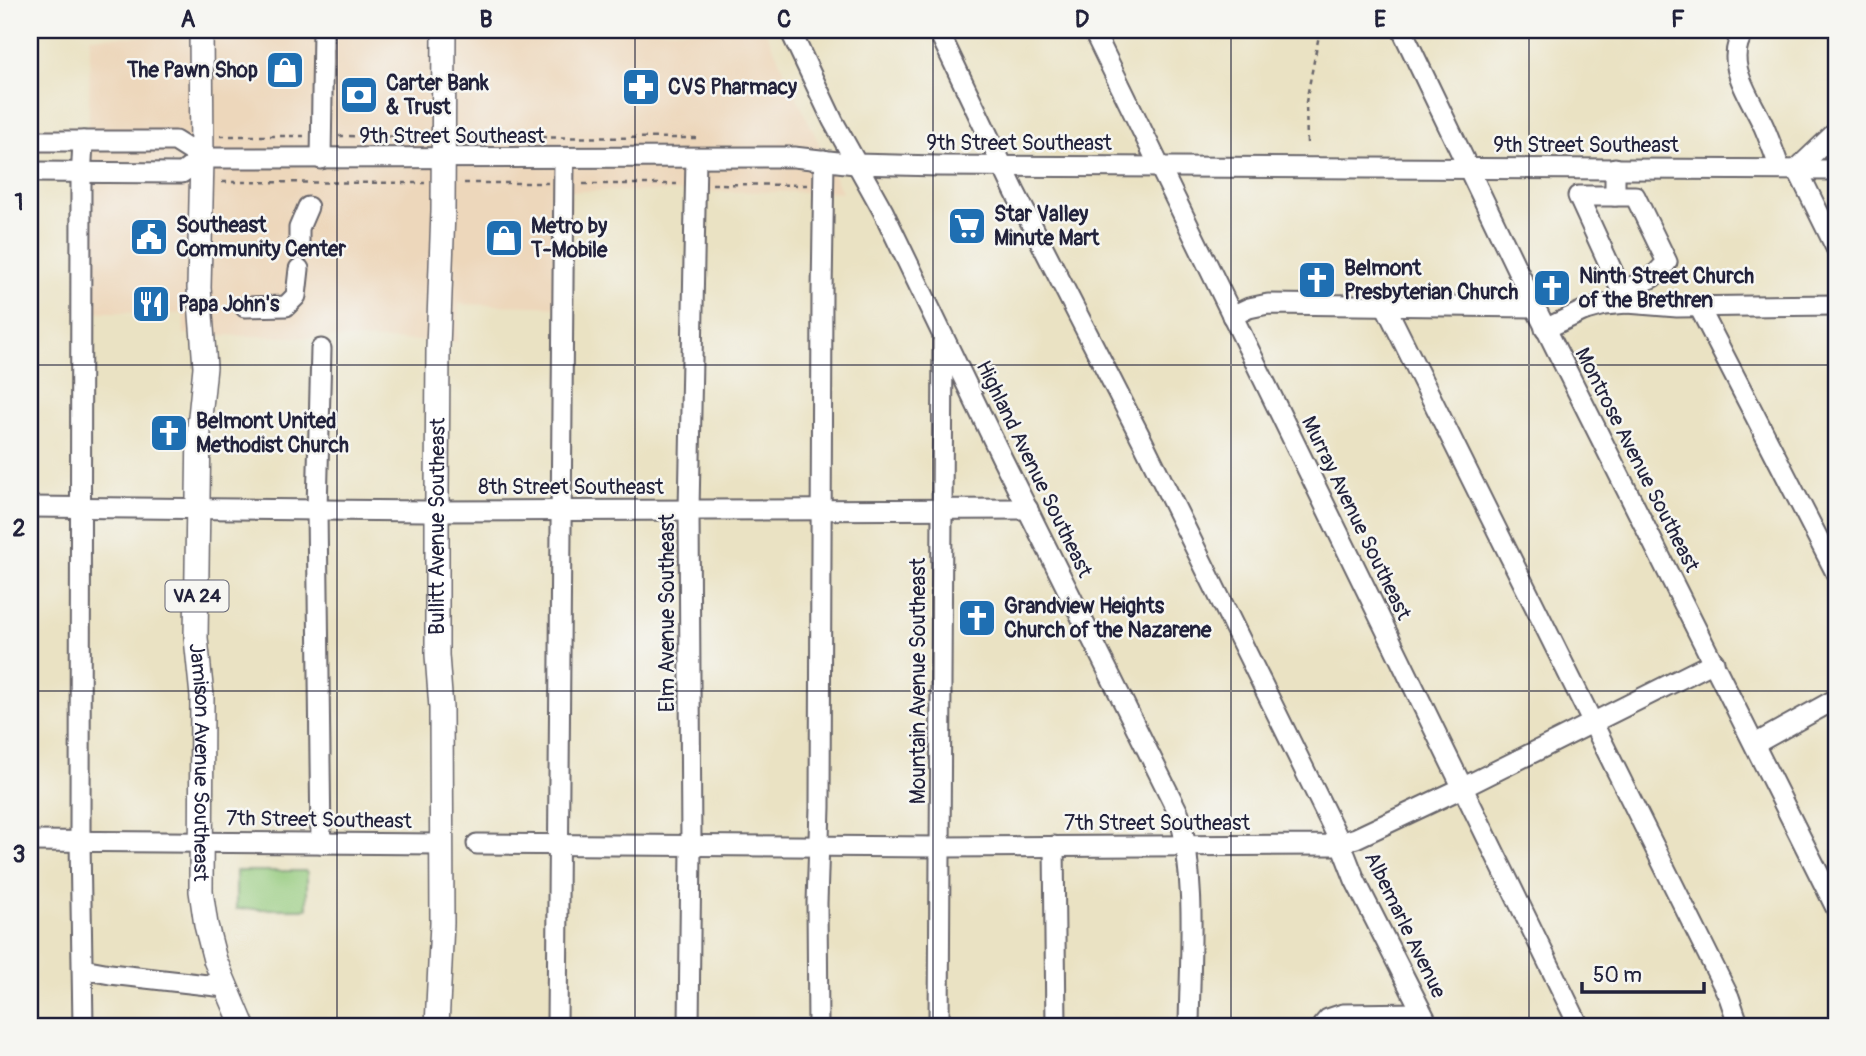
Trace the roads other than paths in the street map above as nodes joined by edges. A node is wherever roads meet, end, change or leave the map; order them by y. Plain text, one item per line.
1 (201, 30) edge
2 (323, 30) edge
3 (444, 30) edge
4 (790, 30) edge
5 (938, 30) edge
6 (1093, 30) edge
7 (1108, 30) edge
8 (1745, 30) edge
9 (1401, 31) edge
10 (1102, 49) junction
11 (1836, 132) edge
12 (30, 141) edge
13 (83, 141) junction
14 (202, 158) junction
15 (696, 158) junction
16 (321, 159) junction
17 (443, 159) junction
18 (564, 159) junction
19 (824, 160) junction
20 (855, 164) junction
21 (1003, 166) junction
22 (1159, 166) junction
23 (1468, 168) junction
24 (1615, 168) junction
25 (1789, 169) junction
26 (1836, 170) edge
27 (30, 172) edge
28 (81, 172) junction
29 (1615, 196) junction
30 (308, 207) dead end
31 (1836, 248) edge
32 (1653, 277) junction
33 (1624, 297) junction
34 (1836, 305) edge
35 (245, 307) dead end
36 (1386, 307) junction
37 (1535, 307) junction
38 (1666, 307) junction
39 (1699, 307) junction
40 (1232, 316) junction
41 (1545, 329) junction
42 (943, 336) junction
43 (321, 349) dead end
44 (30, 507) edge
45 (81, 507) junction
46 (198, 508) junction
47 (317, 509) junction
48 (820, 509) junction
49 (1028, 509) junction
50 (561, 510) junction
51 (689, 510) junction
52 (941, 510) junction
53 (436, 511) junction
54 (1836, 573) edge
55 (1714, 662) junction
56 (1836, 699) edge
57 (1594, 722) junction
58 (1755, 744) junction
59 (1462, 788) junction
60 (30, 841) edge
61 (80, 841) junction
62 (202, 842) junction
63 (321, 843) junction
64 (441, 844) junction
65 (477, 844) dead end
66 (1341, 844) junction
67 (558, 845) junction
68 (1187, 845) junction
69 (1054, 846) junction
70 (691, 847) junction
71 (820, 847) junction
72 (940, 847) junction
73 (1836, 908) edge
74 (83, 969) junction
75 (225, 987) junction
76 (1426, 1020) edge
77 (438, 1024) edge
78 (83, 1026) edge
79 (243, 1026) edge
80 (557, 1026) edge
81 (689, 1026) edge
82 (818, 1026) edge
83 (939, 1026) edge
84 (1056, 1026) edge
85 (1189, 1026) edge
86 (1322, 1026) edge
87 (1579, 1026) edge
88 (1738, 1026) edge

1 - 14 main road, Jamison Avenue Southeast / VA 24
2 - 16 street
3 - 17 main road, Bullitt Avenue Southeast
4 - 20 street, Highland Avenue Southeast
5 - 21 street, Albemarle Avenue
6 - 10 street, Murray Avenue Southeast
7 - 10 street
8 - 25 street
9 - 23 street, Montrose Avenue Southeast
10 - 22 street, Murray Avenue Southeast
11 - 25 street
12 - 13 street, 9th Street Southeast
13 - 14 street, 9th Street Southeast
13 - 28 street
14 - 16 street, 9th Street Southeast
14 - 28 street, 9th Street Southeast
14 - 46 main road, Jamison Avenue Southeast / VA 24
15 - 18 street, 9th Street Southeast
15 - 19 street, 9th Street Southeast
15 - 51 street, Elm Avenue Southeast
16 - 17 street, 9th Street Southeast
17 - 18 street, 9th Street Southeast
17 - 53 main road, Bullitt Avenue Southeast
18 - 50 street
19 - 20 street, 9th Street Southeast
19 - 48 street
20 - 21 street, 9th Street Southeast
20 - 42 street, Highland Avenue Southeast
21 - 22 street, 9th Street Southeast
21 - 66 street, Albemarle Avenue
22 - 23 street, 9th Street Southeast
22 - 40 street, Murray Avenue Southeast
23 - 24 street, 9th Street Southeast
23 - 37 street, Montrose Avenue Southeast
24 - 25 street, 9th Street Southeast
24 - 29 street
25 - 26 street, 9th Street Southeast
25 - 31 street
27 - 28 street, 9th Street Southeast
28 - 45 street
29 - 32 street
29 - 33 street
30 - 35 street
32 - 33 street
32 - 38 street
33 - 38 street
33 - 41 street
34 - 39 street
36 - 37 street
36 - 40 street
36 - 57 street
37 - 41 street, Montrose Avenue Southeast
38 - 39 street
39 - 54 street
40 - 59 street, Murray Avenue Southeast
41 - 55 street, Montrose Avenue Southeast
42 - 49 street, Highland Avenue Southeast
42 - 52 street, Mountain Avenue Southeast
43 - 47 street
44 - 45 street, 8th Street Southeast
45 - 46 street, 8th Street Southeast
45 - 61 street
46 - 47 street, 8th Street Southeast
46 - 62 main road, Jamison Avenue Southeast / VA 24
47 - 53 street, 8th Street Southeast
47 - 63 street
48 - 51 street, 8th Street Southeast
48 - 52 street, 8th Street Southeast
48 - 71 street
49 - 52 street, 8th Street Southeast
49 - 68 street, Highland Avenue Southeast
50 - 51 street, 8th Street Southeast
50 - 53 street, 8th Street Southeast
50 - 67 street
51 - 70 street, Elm Avenue Southeast
52 - 72 street, Mountain Avenue Southeast
53 - 64 main road, Bullitt Avenue Southeast
55 - 57 street, 7th Street Southeast
55 - 58 street, Montrose Avenue Southeast
56 - 58 street
57 - 59 street, 7th Street Southeast
57 - 88 street
58 - 73 street, Montrose Avenue Southeast
59 - 66 street, 7th Street Southeast
59 - 87 street, Murray Avenue Southeast
60 - 61 street, 7th Street Southeast
61 - 62 street, 7th Street Southeast
61 - 74 street
62 - 63 street, 7th Street Southeast
62 - 75 main road, Jamison Avenue Southeast / VA 24
63 - 64 street, 7th Street Southeast
64 - 77 main road, Bullitt Avenue Southeast
65 - 67 street, 7th Street Southeast
66 - 68 street, 7th Street Southeast
66 - 76 street, Albemarle Avenue
67 - 70 street, 7th Street Southeast
67 - 80 street
68 - 69 street, 7th Street Southeast
68 - 85 street, Highland Avenue Southeast
69 - 72 street, 7th Street Southeast
69 - 84 street
70 - 71 street, 7th Street Southeast
70 - 81 street, Elm Avenue Southeast
71 - 72 street, 7th Street Southeast
71 - 82 street
72 - 83 street, Mountain Avenue Southeast
74 - 75 street
74 - 78 street
75 - 79 main road, Jamison Avenue Southeast / VA 24
76 - 86 street

